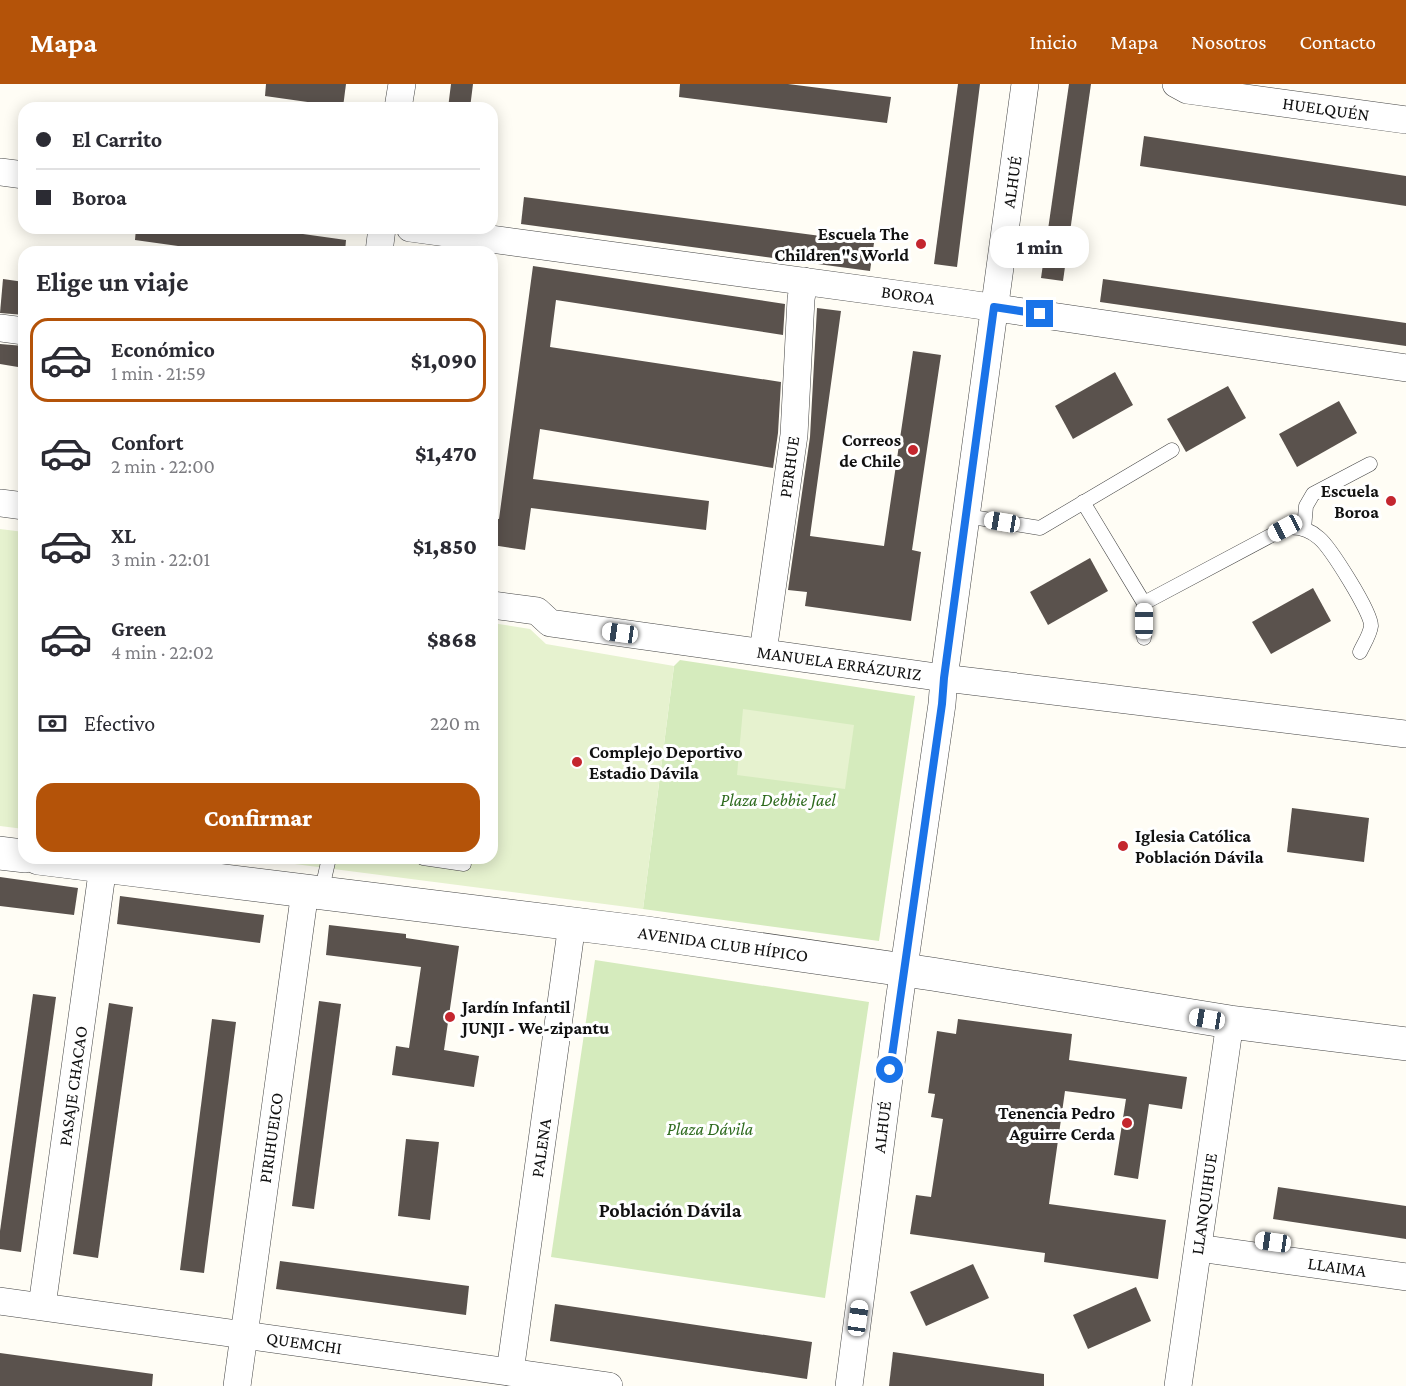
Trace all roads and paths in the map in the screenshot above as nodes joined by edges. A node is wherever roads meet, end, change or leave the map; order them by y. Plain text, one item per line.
1 (402, 84) edge
2 (1025, 84) edge
3 (1176, 84) edge
4 (399, 102) edge
5 (1406, 120) edge
6 (0, 172) edge
7 (18, 175) edge
8 (455, 234) edge
9 (804, 281) junction
10 (994, 307) junction
11 (0, 328) edge
12 (18, 330) edge
13 (1406, 368) edge
14 (1172, 450) dead end
15 (1370, 464) dead end
16 (1083, 502) junction
17 (0, 504) edge
18 (18, 506) edge
19 (966, 516) junction
20 (1304, 529) junction
21 (1144, 603) junction
22 (498, 605) edge
23 (1144, 638) dead end
24 (763, 652) junction
25 (1360, 652) dead end
26 (944, 678) junction
27 (1406, 734) edge
28 (0, 853) edge
29 (18, 855) edge
30 (88, 864) edge
31 (326, 864) edge
32 (104, 866) junction
33 (313, 892) junction
34 (572, 924) junction
35 (903, 970) junction
36 (1230, 1023) junction
37 (1406, 1044) edge
38 (1199, 1240) junction
39 (1406, 1260) edge
40 (1406, 1276) edge
41 (0, 1300) edge
42 (42, 1306) junction
43 (244, 1335) junction
44 (510, 1372) junction
45 (456, 1375) edge
46 (237, 1386) edge
47 (609, 1386) edge
48 (849, 1386) edge
49 (1178, 1386) edge

1 - 4 street
2 - 10 street, ALHUÉ
3 - 5 street, HUELQUÉN
6 - 7 street
8 - 9 street, BOROA
9 - 10 street, BOROA
9 - 24 street, PERHUE
10 - 13 street, BOROA
10 - 19 street, ALHUÉ
11 - 12 street
14 - 16 lane
15 - 20 lane
16 - 19 lane
16 - 21 lane
17 - 18 street
19 - 26 street, ALHUÉ
20 - 21 lane
20 - 25 lane
21 - 23 lane
22 - 24 street, MANUELA ERRÁZURIZ
24 - 26 street, MANUELA ERRÁZURIZ
26 - 27 street, MANUELA ERRÁZURIZ
26 - 35 street, ALHUÉ
28 - 29 street
30 - 32 street, AVENIDA CLUB HÍPICO
31 - 33 lane
32 - 33 street, AVENIDA CLUB HÍPICO
32 - 42 street, PASAJE CHACAO
33 - 34 street, AVENIDA CLUB HÍPICO
33 - 43 street, PIRIHUEICO
34 - 35 street, AVENIDA CLUB HÍPICO
34 - 44 street, PALENA
35 - 36 street, AVENIDA CLUB HÍPICO
35 - 48 street, ALHUÉ
36 - 37 street, AVENIDA CLUB HÍPICO
36 - 38 street, LLANQUIHUE
38 - 39 street, LLAIMA
38 - 40 street, LLAIMA
38 - 49 street, LLANQUIHUE
41 - 42 street, QUEMCHI
42 - 43 street, QUEMCHI
43 - 45 street, QUEMCHI
43 - 46 street, PIRIHUEICO
44 - 45 street, QUEMCHI
44 - 47 street, QUEMCHI

